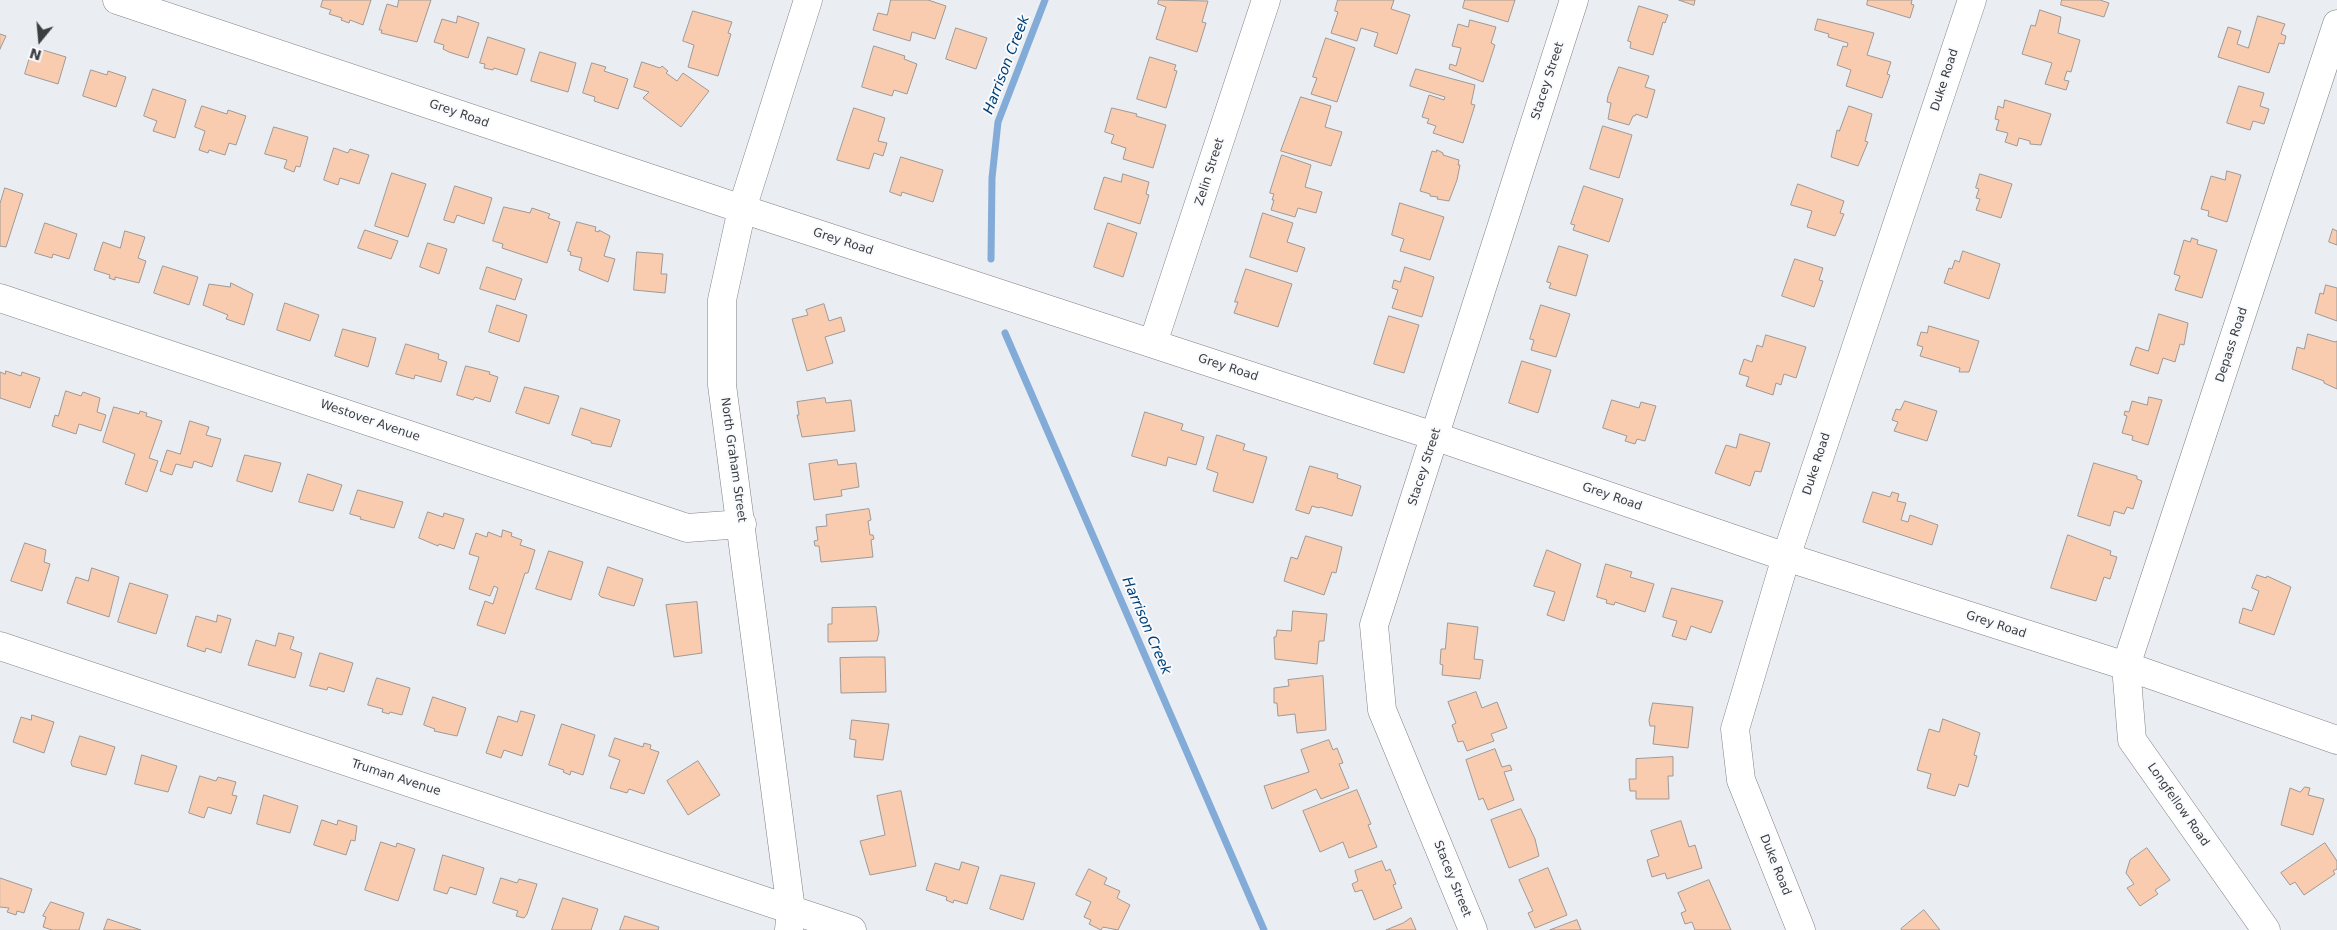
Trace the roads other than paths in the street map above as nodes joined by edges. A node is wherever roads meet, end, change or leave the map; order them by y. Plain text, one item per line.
1 (118, 0) edge
2 (808, 0) edge
3 (1266, 0) edge
4 (1574, 0) edge
5 (1972, 0) edge
6 (177, 9) edge
7 (2337, 24) edge
8 (742, 209) junction
9 (0, 298) edge
10 (1153, 343) junction
11 (1434, 436) junction
12 (742, 524) junction
13 (1786, 557) junction
14 (0, 646) edge
15 (2126, 666) junction
16 (2337, 740) edge
17 (790, 920) edge
18 (852, 930) edge
19 (1472, 930) edge
20 (1801, 930) edge
21 (2266, 930) edge

1 - 6 street, Grey Road
2 - 8 street, North Graham Street
3 - 10 street, Zelin Street
4 - 11 street, Stacey Street
5 - 13 street, Duke Road
6 - 8 street, Grey Road
7 - 15 street, Depass Road
8 - 10 street, Grey Road
8 - 12 street, North Graham Street
9 - 12 street, Westover Avenue
10 - 11 street, Grey Road
11 - 13 street, Grey Road
11 - 19 street, Stacey Street
12 - 17 street, North Graham Street
13 - 15 street, Grey Road
13 - 20 street, Duke Road
14 - 17 street, Truman Avenue
15 - 16 street, Grey Road
15 - 21 street, Longfellow Road
17 - 18 street, Truman Avenue

